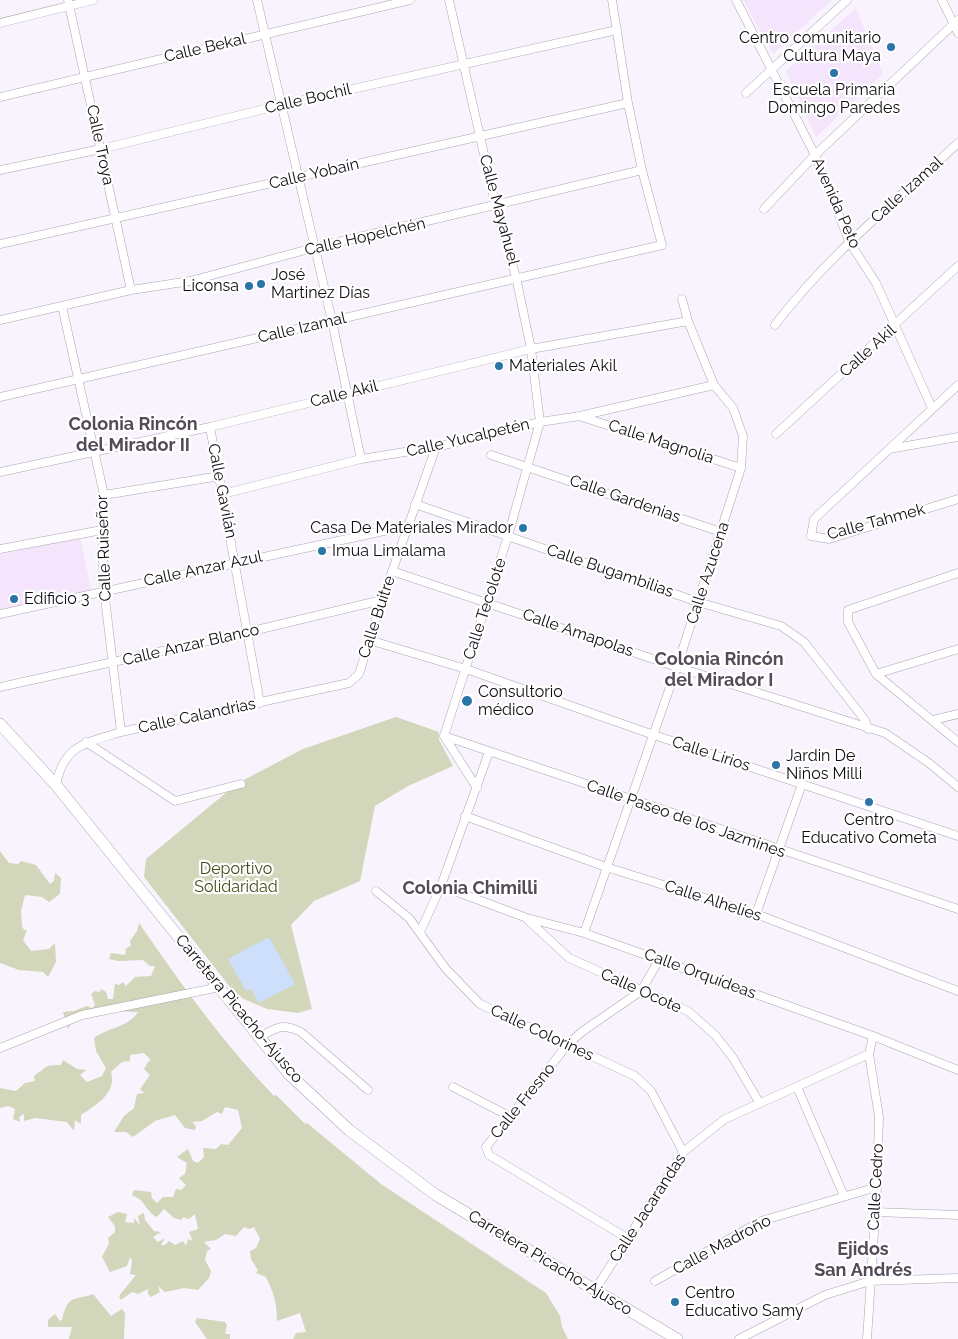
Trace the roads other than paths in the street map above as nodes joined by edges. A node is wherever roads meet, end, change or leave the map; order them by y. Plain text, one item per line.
1 (93, 0) edge
2 (257, 0) edge
3 (410, 0) edge
4 (449, 0) edge
5 (612, 0) edge
6 (736, 0) edge
7 (846, 0) edge
8 (942, 0) edge
9 (69, 3) edge
10 (956, 22) edge
11 (0, 23) edge
12 (617, 30) junction
13 (958, 32) edge
14 (266, 34) junction
15 (463, 65) junction
16 (770, 69) junction
17 (85, 75) junction
18 (746, 93) dead end
19 (0, 97) edge
20 (628, 104) junction
21 (281, 105) junction
22 (480, 135) junction
23 (958, 143) edge
24 (101, 149) junction
25 (815, 155) junction
26 (0, 170) edge
27 (642, 170) junction
28 (298, 178) junction
29 (496, 207) junction
30 (764, 210) dead end
31 (116, 217) junction
32 (850, 243) junction
33 (0, 244) edge
34 (314, 248) junction
35 (958, 266) edge
36 (516, 277) junction
37 (131, 290) junction
38 (682, 299) dead end
39 (62, 306) junction
40 (0, 320) edge
41 (332, 321) junction
42 (688, 321) junction
43 (896, 325) junction
44 (775, 326) dead end
45 (531, 350) junction
46 (78, 380) junction
47 (714, 385) junction
48 (958, 385) edge
49 (347, 393) junction
50 (0, 397) edge
51 (932, 408) junction
52 (580, 416) junction
53 (540, 422) junction
54 (210, 426) junction
55 (776, 434) dead end
56 (958, 438) edge
57 (436, 447) junction
58 (889, 449) junction
59 (92, 451) junction
60 (491, 456) dead end
61 (361, 459) junction
62 (529, 467) junction
63 (742, 468) junction
64 (0, 472) edge
65 (220, 476) junction
66 (104, 494) junction
67 (223, 494) junction
68 (958, 499) edge
69 (415, 504) junction
70 (407, 526) junction
71 (102, 530) junction
72 (721, 532) junction
73 (508, 536) junction
74 (0, 549) edge
75 (236, 562) junction
76 (392, 571) junction
77 (958, 573) edge
78 (104, 590) junction
79 (382, 600) junction
80 (698, 602) junction
81 (488, 603) junction
82 (0, 614) edge
83 (248, 632) junction
84 (369, 640) junction
85 (958, 649) edge
86 (113, 662) junction
87 (677, 667) junction
88 (466, 669) junction
89 (360, 674) joint
90 (876, 674) junction
91 (0, 687) edge
92 (260, 702) junction
93 (958, 714) edge
94 (933, 720) junction
95 (0, 724) edge
96 (868, 729) junction
97 (121, 732) junction
98 (444, 736) junction
99 (654, 736) junction
100 (86, 742) junction
101 (958, 742) edge
102 (489, 752) junction
103 (241, 784) dead end
104 (802, 784) junction
105 (56, 785) junction
106 (958, 787) edge
107 (476, 788) junction
108 (631, 800) junction
109 (465, 816) junction
110 (958, 836) edge
111 (778, 850) junction
112 (606, 867) junction
113 (441, 886) junction
114 (376, 891) dead end
115 (958, 909) edge
116 (756, 914) junction
117 (527, 918) junction
118 (420, 932) junction
119 (584, 932) junction
120 (659, 960) junction
121 (220, 987) junction
122 (642, 991) junction
123 (958, 991) edge
124 (260, 1036) junction
125 (873, 1036) junction
126 (568, 1044) junction
127 (0, 1048) edge
128 (869, 1054) junction
129 (958, 1070) edge
130 (453, 1087) dead end
131 (797, 1087) junction
132 (368, 1090) dead end
133 (759, 1102) junction
134 (509, 1116) junction
135 (683, 1152) junction
136 (877, 1188) junction
137 (844, 1196) junction
138 (875, 1212) junction
139 (958, 1215) edge
140 (627, 1238) junction
141 (958, 1278) edge
142 (655, 1281) dead end
143 (870, 1281) junction
144 (595, 1290) junction
145 (676, 1339) edge
146 (738, 1339) edge
147 (867, 1339) edge

1 - 9 street
2 - 14 street
3 - 14 street, Calle Bekal
4 - 15 street, Calle Mayahuel
5 - 12 street
6 - 16 street, Avenida Peto
7 - 16 street
8 - 10 street
9 - 11 street
9 - 17 street, Calle Troya
10 - 13 street
10 - 25 street
12 - 15 street, Calle Bochil
12 - 20 street
14 - 17 street, Calle Bekal
14 - 21 street
15 - 21 street, Calle Bochil
15 - 22 street, Calle Mayahuel
16 - 18 street
16 - 25 street, Avenida Peto
17 - 19 street, Calle Bekal
17 - 24 street, Calle Troya
20 - 22 street, Calle Yobaín
20 - 27 street
21 - 24 street, Calle Bochil
21 - 28 street
22 - 28 street, Calle Yobaín
22 - 29 street, Calle Mayahuel
23 - 32 street, Calle Izamal
24 - 26 street, Calle Bochil
24 - 31 street, Calle Troya
25 - 30 street
25 - 32 street, Avenida Peto
27 - 29 street, Calle Hopelchén
27 - 36 street, Calle Izamal
28 - 31 street, Calle Yobaín
28 - 34 street
29 - 34 street, Calle Hopelchén
29 - 36 street, Calle Mayahuel
31 - 33 street, Calle Yobaín
31 - 37 street, Calle Troya
32 - 43 street, Avenida Peto
32 - 44 street, Calle Izamal
34 - 37 street, Calle Hopelchén
34 - 41 street
35 - 43 street, Calle Akil
36 - 41 street, Calle Izamal
36 - 45 street, Calle Mayahuel
37 - 39 street, Calle Hopelchén
38 - 42 street, Calle Azucena
39 - 40 street, Calle Hopelchén
39 - 46 street, Calle Ruiseñor
41 - 46 street, Calle Izamal
41 - 49 street
42 - 45 street, Calle Akil
42 - 47 street, Calle Azucena
43 - 51 street, Avenida Peto
43 - 55 street, Calle Akil
45 - 49 street, Calle Akil
45 - 53 street, Calle Mayahuel
46 - 50 street, Calle Izamal
46 - 59 street, Calle Ruiseñor
47 - 52 street, Calle Yucalpetén
47 - 63 street, Calle Azucena
48 - 51 street
49 - 54 street, Calle Akil
49 - 61 street
51 - 58 street
52 - 53 street, Calle Yucalpetén
52 - 63 street, Calle Magnolia
53 - 57 street, Calle Yucalpetén
53 - 62 street, Calle Tecolote
54 - 59 street, Calle Akil
54 - 65 street, Calle Gavilán
56 - 58 street
57 - 61 street, Calle Yucalpetén
57 - 69 street, Calle Buitre
58 - 68 street, Calle Tahmek
59 - 64 street, Calle Akil
59 - 66 street, Calle Ruiseñor
60 - 62 street, Calle Gardenias
61 - 67 street, Calle Yucalpetén
62 - 72 street, Calle Gardenias
62 - 73 street, Calle Tecolote
63 - 72 street, Calle Azucena
65 - 66 street
65 - 67 street, Calle Gavilán
66 - 71 street, Calle Ruiseñor
67 - 75 street, Calle Gavilán
69 - 70 street, Calle Buitre
69 - 73 street, Calle Bugambilias
70 - 75 street, Calle Anzar Azul
70 - 76 street, Calle Buitre
71 - 74 street
71 - 78 street, Calle Ruiseñor
72 - 80 street, Calle Azucena
73 - 80 street, Calle Bugambilias
73 - 81 street, Calle Tecolote
75 - 78 street, Calle Anzar Azul
75 - 83 street, Calle Gavilán
76 - 79 street, Calle Buitre
76 - 81 street, Calle Amapolas
77 - 90 street
78 - 82 street, Calle Anzar Azul
78 - 86 street, Calle Ruiseñor
79 - 83 street, Calle Anzar Blanco
79 - 84 street, Calle Buitre
80 - 87 street, Calle Azucena
80 - 96 street, Calle Bugambilias
81 - 87 street, Calle Amapolas
81 - 88 street, Calle Tecolote
83 - 86 street, Calle Anzar Blanco
83 - 92 street, Calle Gavilán
84 - 88 street, Calle Lirios
84 - 89 street, Calle Buitre
85 - 90 street
86 - 91 street, Calle Anzar Blanco
86 - 97 street, Calle Ruiseñor
87 - 96 street, Calle Amapolas
87 - 99 street, Calle Azucena
88 - 98 street, Calle Tecolote
88 - 99 street, Calle Lirios
89 - 92 street, Calle Calandrias
90 - 94 street
92 - 97 street, Calle Calandrias
93 - 94 street
94 - 101 street
95 - 105 main road, Carretera Picacho-Ajusco
96 - 106 street, Calle Amapolas
97 - 100 street, Calle Calandrias
98 - 102 street, Calle Paseo de los Jazmines
98 - 107 street
99 - 104 street, Calle Lirios
99 - 108 street, Calle Azucena
100 - 103 street
100 - 105 street, Calle Calandrias
102 - 107 street
102 - 108 street, Calle Paseo de los Jazmines
104 - 110 street, Calle Lirios
104 - 111 street
105 - 121 main road, Carretera Picacho-Ajusco
107 - 109 street
108 - 111 street, Calle Paseo de los Jazmines
108 - 112 street, Calle Azucena
109 - 112 street, Calle Alhelíes
109 - 113 street
111 - 115 street, Calle Paseo de los Jazmines
111 - 116 street
112 - 116 street, Calle Alhelíes
112 - 119 street, Calle Azucena
113 - 117 street, Calle Orquídeas
113 - 118 street
114 - 118 street, Calle Colorines
116 - 123 street, Calle Alhelíes
117 - 119 street, Calle Orquídeas
117 - 122 street, Calle Ocote
118 - 126 street, Calle Colorines
119 - 120 street, Calle Orquídeas
120 - 122 street, Calle Fresno
120 - 125 street, Calle Orquídeas
121 - 124 main road, Carretera Picacho-Ajusco
121 - 127 street
122 - 126 street, Calle Fresno
122 - 133 street, Calle Ocote
124 - 132 street
124 - 144 main road, Carretera Picacho-Ajusco
125 - 128 street, Calle Cedro
125 - 129 street, Calle Orquídeas
126 - 134 street, Calle Fresno
126 - 135 street, Calle Colorines
128 - 131 street, Calle Jacarandas
128 - 136 street, Calle Cedro
130 - 134 street
131 - 133 street, Calle Jacarandas
131 - 137 street
133 - 135 street, Calle Jacarandas
134 - 140 street, Calle Fresno
135 - 140 street, Calle Jacarandas
136 - 137 street, Calle Madroño
136 - 138 street, Calle Cedro
137 - 142 street, Calle Madroño
138 - 139 street
138 - 143 street, Calle Cedro
140 - 144 street, Calle Jacarandas
141 - 143 street
143 - 146 street
143 - 147 street, Calle Cedro
144 - 145 main road, Carretera Picacho-Ajusco

